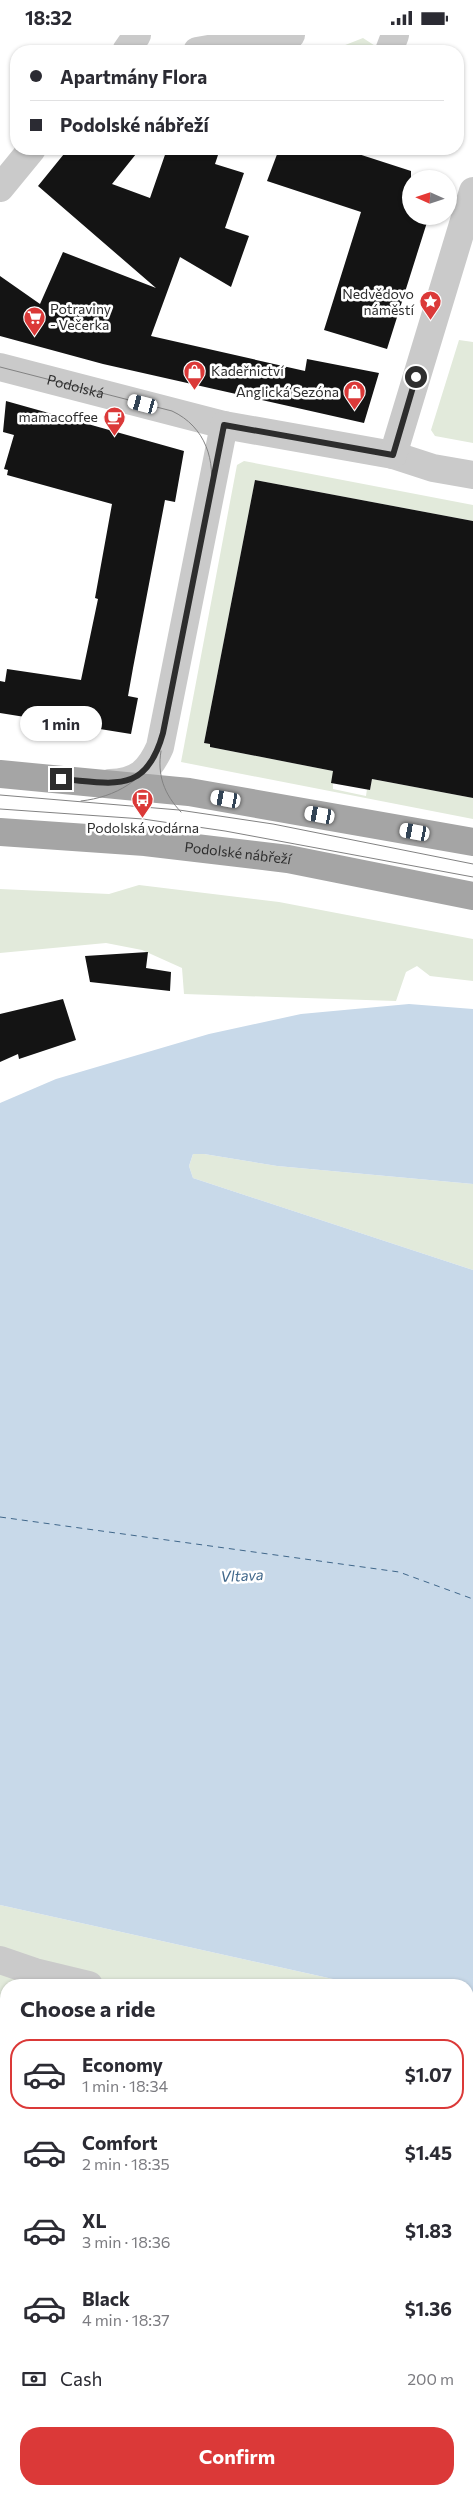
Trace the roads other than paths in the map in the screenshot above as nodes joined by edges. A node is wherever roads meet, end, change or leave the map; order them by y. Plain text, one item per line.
1 (291, 35) edge
2 (232, 45) edge
3 (27, 155) edge
4 (0, 188) edge
5 (473, 191) edge
6 (0, 367) edge
7 (224, 425) junction
8 (393, 455) junction
9 (473, 475) edge
10 (0, 774) edge
11 (110, 783) junction
12 (0, 832) edge
13 (473, 842) edge
14 (473, 896) edge
15 (0, 1960) edge
16 (65, 1979) edge

1 - 2 street
3 - 4 street
5 - 8 street
6 - 7 street, Podolská
7 - 8 street, Podolská
7 - 11 street
8 - 9 street, Podolská
10 - 11 main road
11 - 13 main road
12 - 14 main road, Podolské nábřeží
15 - 16 street

